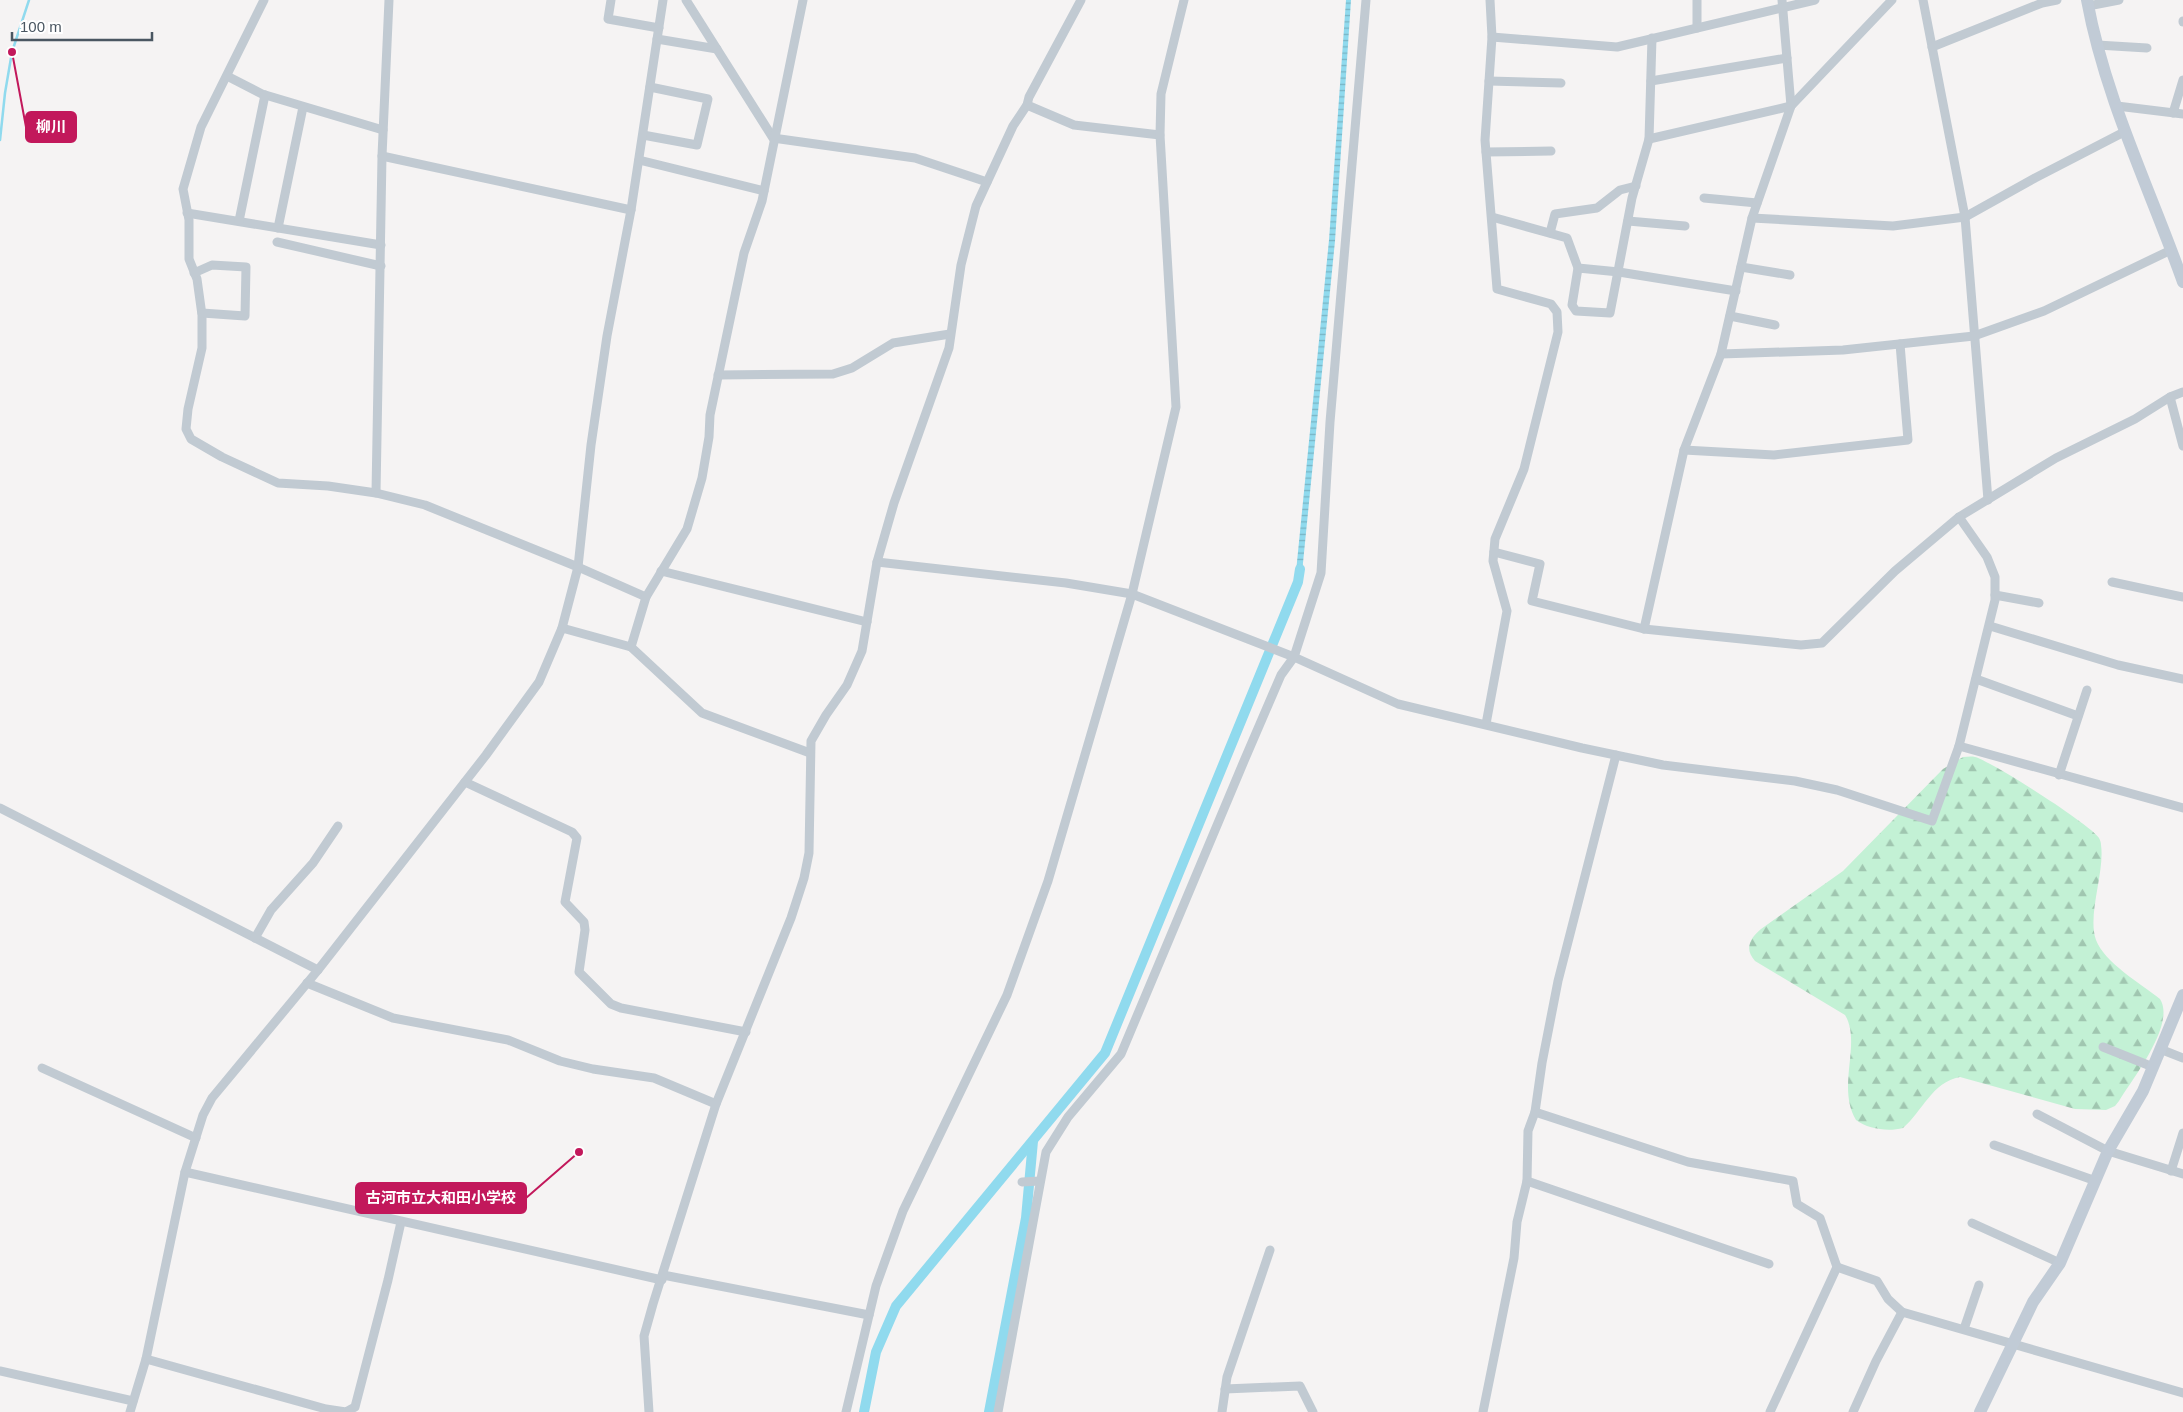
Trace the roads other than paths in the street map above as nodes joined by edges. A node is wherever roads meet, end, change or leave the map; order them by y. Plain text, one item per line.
1 (264, 0) edge
2 (389, 0) edge
3 (611, 0) edge
4 (663, 0) edge
5 (686, 0) edge
6 (803, 0) edge
7 (1081, 0) edge
8 (1184, 0) edge
9 (1366, 0) edge
10 (1490, 0) edge
11 (1698, 0) edge
12 (1815, 0) edge
13 (1892, 0) edge
14 (1923, 0) edge
15 (2057, 0) edge
16 (2118, 0) edge
17 (2088, 3) edge
18 (1782, 4) edge
19 (659, 28) junction
20 (1697, 28) junction
21 (1492, 37) junction
22 (1652, 38) junction
23 (657, 40) junction
24 (2097, 45) junction
25 (1932, 47) junction
26 (2147, 48) dead end
27 (717, 49) junction
28 (1787, 58) junction
29 (227, 76) junction
30 (2183, 80) edge
31 (1489, 81) junction
32 (1651, 81) junction
33 (1561, 83) dead end
34 (650, 87) junction
35 (265, 95) junction
36 (1027, 105) junction
37 (303, 106) junction
38 (1791, 106) junction
39 (2117, 106) junction
40 (2178, 114) edge
41 (383, 130) junction
42 (2126, 131) junction
43 (643, 135) junction
44 (1160, 135) junction
45 (773, 138) junction
46 (1649, 139) junction
47 (1550, 151) dead end
48 (1486, 152) junction
49 (382, 156) junction
50 (639, 160) junction
51 (987, 182) junction
52 (1636, 186) junction
53 (764, 191) junction
54 (1704, 198) dead end
55 (1757, 203) junction
56 (631, 210) junction
57 (187, 214) junction
58 (1492, 217) junction
59 (1965, 217) junction
60 (1752, 218) junction
61 (239, 221) junction
62 (1628, 221) junction
63 (1685, 226) dead end
64 (278, 228) junction
65 (1550, 233) junction
66 (276, 242) dead end
67 (381, 245) junction
68 (2171, 250) junction
69 (381, 266) junction
70 (1741, 267) junction
71 (1578, 268) junction
72 (1619, 272) junction
73 (194, 273) junction
74 (1790, 275) dead end
75 (2183, 282) edge
76 (1736, 290) junction
77 (202, 313) junction
78 (1730, 316) junction
79 (1775, 324) dead end
80 (950, 334) junction
81 (1974, 336) junction
82 (1900, 344) junction
83 (1721, 354) junction
84 (718, 375) junction
85 (2183, 392) edge
86 (2170, 397) junction
87 (2183, 446) edge
88 (1684, 450) junction
89 (376, 493) junction
90 (1988, 500) junction
91 (1959, 517) junction
92 (1494, 552) junction
93 (877, 562) junction
94 (578, 566) junction
95 (662, 571) junction
96 (2112, 582) dead end
97 (1132, 594) junction
98 (1995, 595) junction
99 (646, 597) junction
100 (2183, 597) edge
101 (2040, 602) dead end
102 (867, 622) junction
103 (1990, 626) junction
104 (562, 628) junction
105 (1644, 629) junction
106 (632, 647) junction
107 (1294, 657) junction
108 (2183, 679) edge
109 (1976, 680) junction
110 (2087, 690) dead end
111 (2078, 716) junction
112 (1486, 724) junction
113 (1959, 746) junction
114 (810, 753) junction
115 (1616, 755) junction
116 (2059, 775) junction
117 (465, 782) junction
118 (0, 808) edge
119 (2183, 808) edge
120 (338, 826) dead end
121 (255, 938) junction
122 (318, 970) junction
123 (307, 983) junction
124 (2183, 995) edge
125 (746, 1032) junction
126 (2103, 1047) dead end
127 (2160, 1049) junction
128 (2183, 1058) edge
129 (2153, 1067) junction
130 (42, 1068) dead end
131 (716, 1104) junction
132 (1535, 1112) junction
133 (2037, 1114) dead end
134 (2183, 1133) edge
135 (196, 1138) junction
136 (1994, 1146) dead end
137 (2108, 1151) junction
138 (2171, 1171) junction
139 (185, 1172) junction
140 (2183, 1174) edge
141 (1040, 1181) junction
142 (1526, 1181) junction
143 (2096, 1181) junction
144 (1022, 1182) dead end
145 (401, 1222) junction
146 (1972, 1223) dead end
147 (1270, 1250) dead end
148 (2060, 1263) junction
149 (1769, 1264) dead end
150 (1837, 1267) junction
151 (662, 1278) junction
152 (1979, 1285) dead end
153 (1902, 1312) junction
154 (869, 1315) junction
155 (1964, 1329) junction
156 (2012, 1343) junction
157 (146, 1359) junction
158 (0, 1371) edge
159 (1225, 1389) junction
160 (2183, 1393) edge
161 (133, 1401) junction
162 (325, 1410) edge
163 (130, 1412) edge
164 (649, 1412) edge
165 (846, 1412) edge
166 (998, 1412) edge
167 (1222, 1412) edge
168 (1313, 1412) edge
169 (1483, 1412) edge
170 (1770, 1412) edge
171 (1853, 1412) edge
172 (1980, 1412) edge

1 - 29 street
2 - 41 street
3 - 19 street
4 - 19 street
5 - 27 street
6 - 45 street
7 - 36 street
8 - 44 street
9 - 107 street
10 - 21 street
11 - 20 street
12 - 18 street
13 - 38 street
14 - 25 street
15 - 25 street
16 - 17 street
17 - 24 street
18 - 20 street
18 - 28 street
19 - 23 street
20 - 22 street
21 - 22 street
21 - 31 street
22 - 32 street
23 - 27 street
23 - 34 street
24 - 26 street
24 - 39 street
25 - 59 street
27 - 45 street
28 - 32 street
28 - 38 street
29 - 35 street
29 - 57 street
30 - 40 street
31 - 33 street
31 - 48 street
32 - 46 street
34 - 43 street
34 - 43 street
35 - 37 street
35 - 61 street
36 - 44 street
36 - 51 street
37 - 41 street
37 - 64 street
38 - 46 street
38 - 55 street
39 - 40 street
39 - 42 street
41 - 49 street
42 - 59 street
42 - 68 street
43 - 50 street
44 - 97 street
45 - 51 street
45 - 53 street
46 - 52 street
47 - 48 street
48 - 58 street
49 - 56 street
49 - 67 street
50 - 53 street
50 - 56 street
51 - 80 street
52 - 62 street
52 - 65 street
53 - 84 street
54 - 55 street
55 - 60 street
56 - 94 street
57 - 61 street
57 - 73 street
58 - 65 street
58 - 92 street
59 - 60 street
59 - 81 street
60 - 70 street
61 - 64 street
62 - 63 street
62 - 72 street
64 - 67 street
65 - 71 street
66 - 69 street
67 - 69 street
68 - 75 street
68 - 81 street
69 - 89 street
70 - 74 street
70 - 76 street
71 - 72 street
71 - 72 street
72 - 76 street
73 - 77 street
73 - 77 street
76 - 78 street
77 - 89 street
78 - 79 street
78 - 83 street
80 - 84 street
80 - 93 street
81 - 82 street
81 - 90 street
82 - 83 street
82 - 88 street
83 - 88 street
84 - 95 street
85 - 86 street
86 - 87 street
86 - 90 street
88 - 105 street
89 - 94 street
90 - 91 street
91 - 98 street
91 - 105 street
92 - 105 street
92 - 112 street
93 - 97 street
93 - 102 street
94 - 99 street
94 - 104 street
95 - 99 street
95 - 102 street
96 - 100 street
97 - 107 street
97 - 154 street
98 - 101 street
98 - 103 street
99 - 106 street
102 - 114 street
103 - 108 street
103 - 109 street
104 - 106 street
104 - 117 street
106 - 114 street
107 - 112 street
107 - 141 street
109 - 111 street
109 - 113 street
110 - 111 street
111 - 116 street
112 - 115 street
113 - 115 street
113 - 116 street
114 - 125 street
115 - 132 street
116 - 119 street
117 - 122 street
117 - 125 street
118 - 121 street
120 - 121 street
121 - 122 street
122 - 123 street
123 - 131 street
123 - 135 street
124 - 127 street
125 - 131 street
126 - 129 street
127 - 128 street
127 - 129 street
129 - 137 street
130 - 135 street
131 - 151 street
132 - 142 street
132 - 150 street
133 - 137 street
134 - 138 street
135 - 139 street
136 - 143 street
137 - 138 street
137 - 143 street
138 - 140 street
139 - 145 street
139 - 157 street
141 - 144 street
141 - 166 street
142 - 149 street
142 - 169 street
143 - 148 street
145 - 151 street
145 - 162 street
146 - 148 street
147 - 159 street
148 - 156 street
150 - 153 street
150 - 170 street
151 - 154 street
151 - 164 street
152 - 155 street
153 - 155 street
153 - 171 street
154 - 165 street
155 - 156 street
156 - 160 street
156 - 172 street
157 - 161 street
157 - 162 street
158 - 161 street
159 - 167 street
159 - 168 street
161 - 163 street

